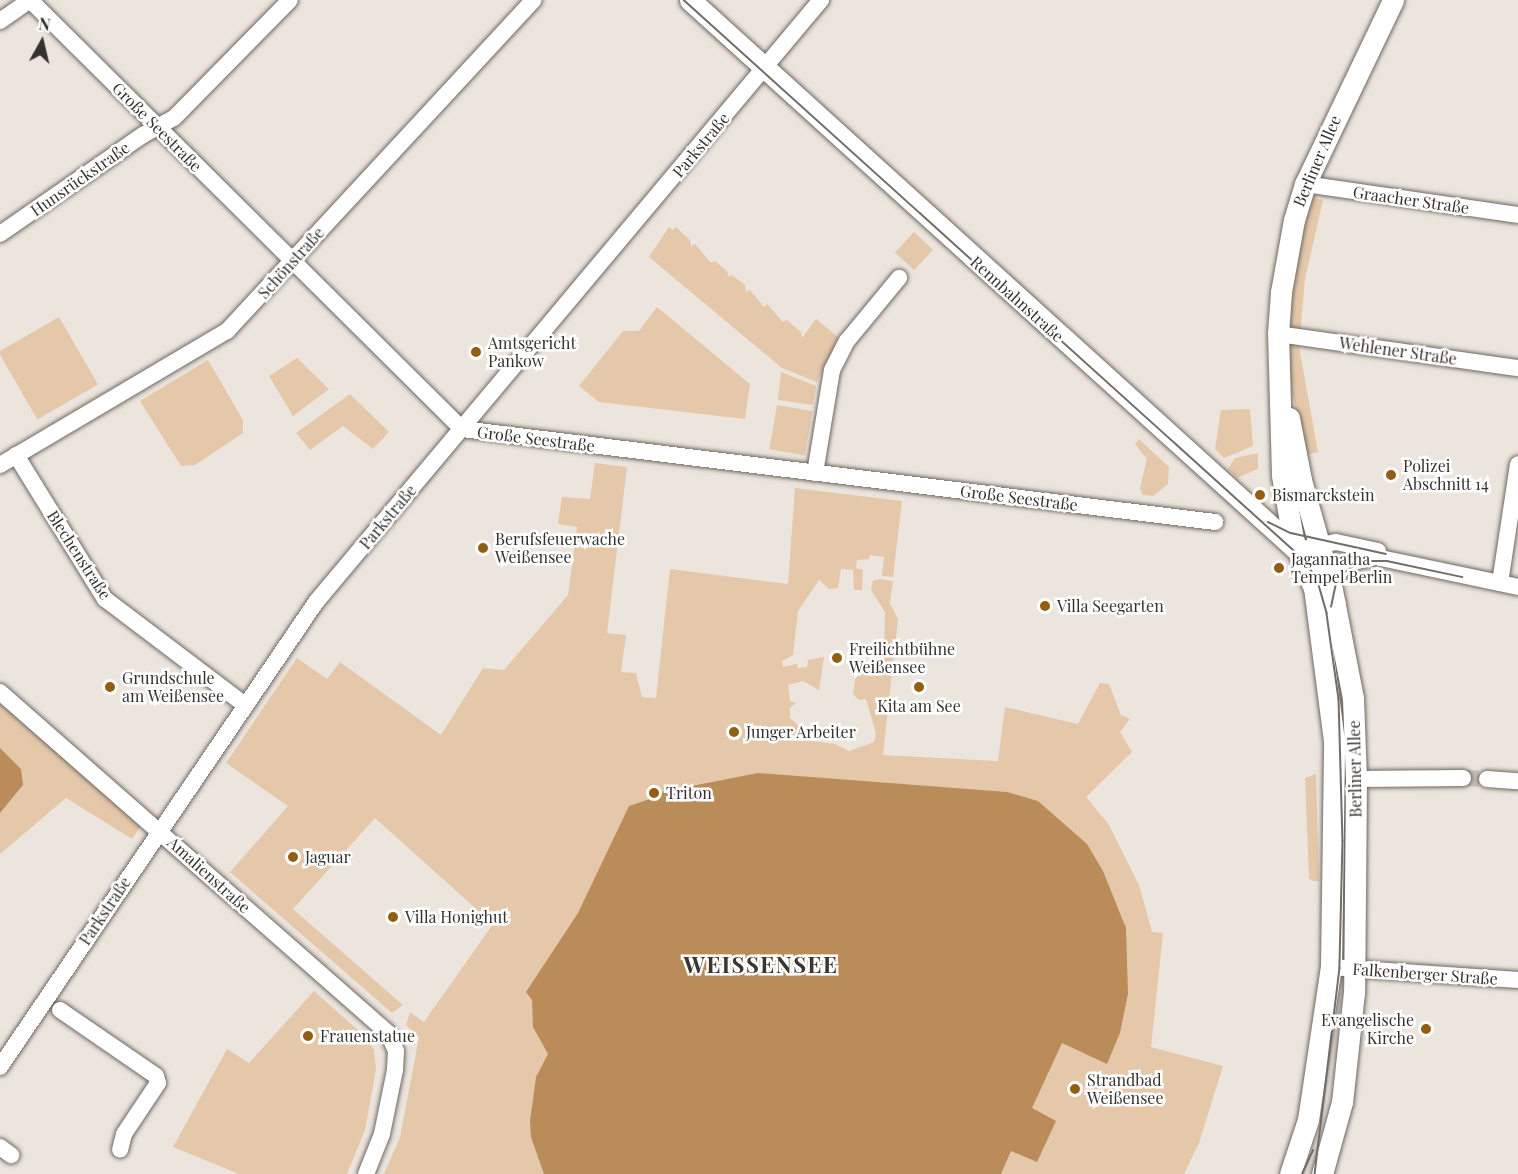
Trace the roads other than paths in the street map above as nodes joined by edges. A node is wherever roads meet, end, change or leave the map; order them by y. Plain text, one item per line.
1 (30, 0) edge
2 (290, 0) edge
3 (533, 0) edge
4 (690, 0) edge
5 (821, 0) edge
6 (1393, 0) edge
7 (0, 21) edge
8 (765, 69) junction
9 (158, 128) junction
10 (1305, 184) junction
11 (1518, 215) edge
12 (0, 234) edge
13 (292, 261) junction
14 (899, 278) dead end
15 (1278, 334) junction
16 (1518, 368) edge
17 (1279, 369) junction
18 (462, 429) junction
19 (16, 455) junction
20 (1518, 464) edge
21 (0, 465) edge
22 (815, 473) junction
23 (1215, 522) dead end
24 (1320, 544) junction
25 (1298, 551) junction
26 (1416, 563) junction
27 (1500, 583) junction
28 (1518, 586) edge
29 (1333, 595) junction
30 (0, 692) edge
31 (244, 704) junction
32 (1463, 778) tunnel mouth
33 (1487, 778) tunnel mouth
34 (1356, 779) junction
35 (1518, 781) edge
36 (159, 831) junction
37 (1331, 967) junction
38 (1355, 969) junction
39 (1518, 980) edge
40 (60, 1010) dead end
41 (0, 1067) edge
42 (120, 1150) dead end
43 (1294, 1171) edge
44 (366, 1174) edge
45 (1322, 1174) edge

1 - 7 street
1 - 9 street, Große Seestraße
2 - 9 street, Hunsrückstraße
3 - 13 street, Schönstraße
4 - 8 main road, Rennbahnstraße
5 - 8 street, Parkstraße
6 - 10 main road, Berliner Allee
8 - 18 street, Parkstraße
8 - 25 main road, Rennbahnstraße
9 - 12 street, Hunsrückstraße
9 - 13 street, Große Seestraße
10 - 11 street, Graacher Straße
10 - 15 main road, Berliner Allee
13 - 18 street, Große Seestraße
13 - 19 street, Schönstraße
14 - 22 street
15 - 16 street, Wehlener Straße
15 - 17 main road, Berliner Allee
17 - 24 main road, Berliner Allee
17 - 25 main road, Berliner Allee
18 - 22 street, Große Seestraße
18 - 31 street, Parkstraße
19 - 21 street, Schönstraße
19 - 31 street, Blechenstraße
20 - 27 street
22 - 23 street, Große Seestraße
24 - 25 street
24 - 26 street
24 - 29 main road, Berliner Allee
25 - 29 main road, Rennbahnstraße
25 - 37 main road, Berliner Allee
26 - 27 street
26 - 29 street
27 - 28 street
29 - 34 main road, Berliner Allee
30 - 36 street, Amalienstraße
31 - 36 street, Parkstraße
32 - 34 street
33 - 35 street
34 - 38 main road, Berliner Allee
36 - 41 street, Parkstraße
36 - 44 street, Amalienstraße
37 - 38 street, Falkenberger Straße
37 - 43 main road, Berliner Allee
38 - 39 street, Falkenberger Straße
38 - 45 main road, Berliner Allee
40 - 42 street

